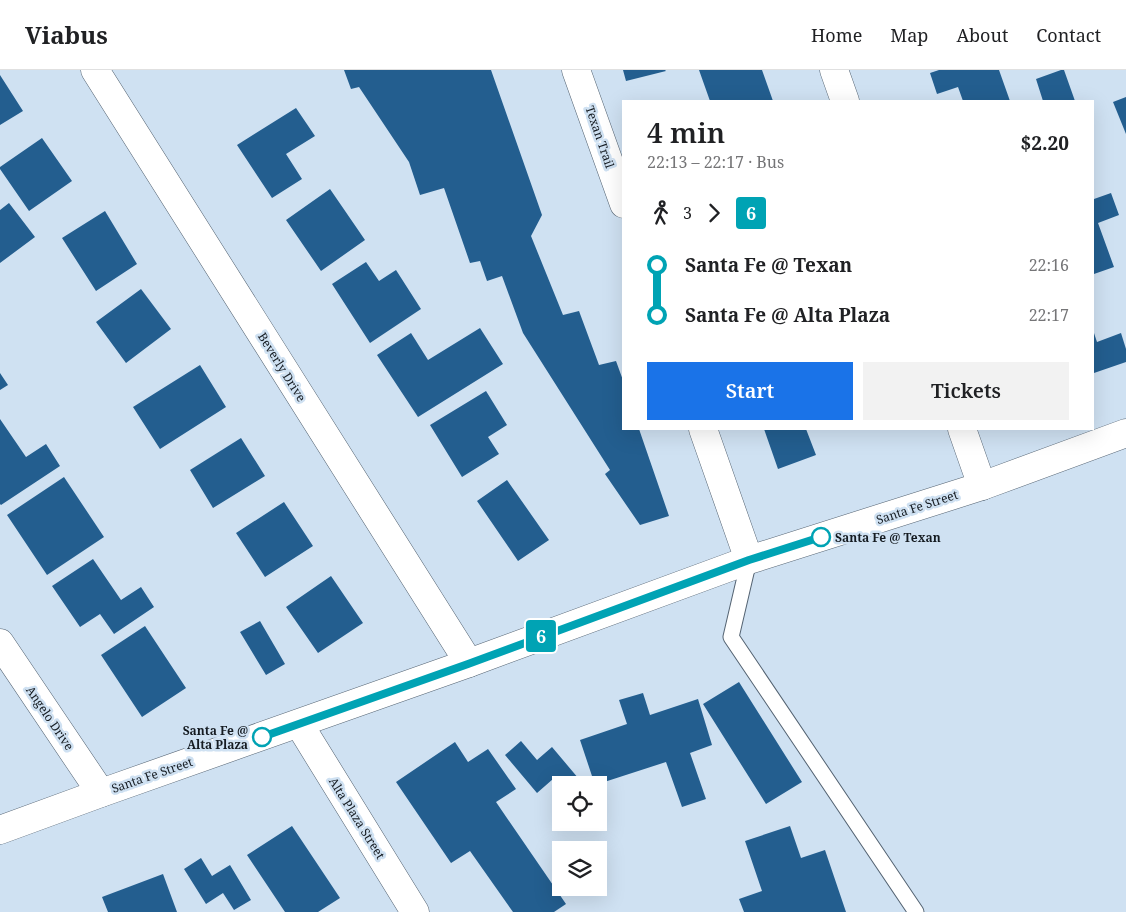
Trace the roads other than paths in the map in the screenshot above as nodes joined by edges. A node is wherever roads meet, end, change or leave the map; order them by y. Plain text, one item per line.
1 (96, 70) edge
2 (576, 70) edge
3 (834, 70) edge
4 (845, 100) edge
5 (622, 198) edge
6 (703, 430) edge
7 (962, 430) edge
8 (1126, 433) edge
9 (982, 486) junction
10 (749, 560) junction
11 (0, 643) edge
12 (468, 664) junction
13 (298, 724) junction
14 (101, 793) junction
15 (0, 830) edge
16 (415, 912) edge
17 (916, 912) edge

1 - 12 street, Beverly Drive
2 - 5 street, Texan Trail
3 - 4 street
6 - 10 street
7 - 9 street
8 - 9 street, Santa Fe Street
9 - 10 street, Santa Fe Street
10 - 12 street, Santa Fe Street
10 - 17 lane
11 - 14 street, Angelo Drive
12 - 13 street, Santa Fe Street
13 - 14 street, Santa Fe Street
13 - 16 street, Alta Plaza Street
14 - 15 street, Santa Fe Street

